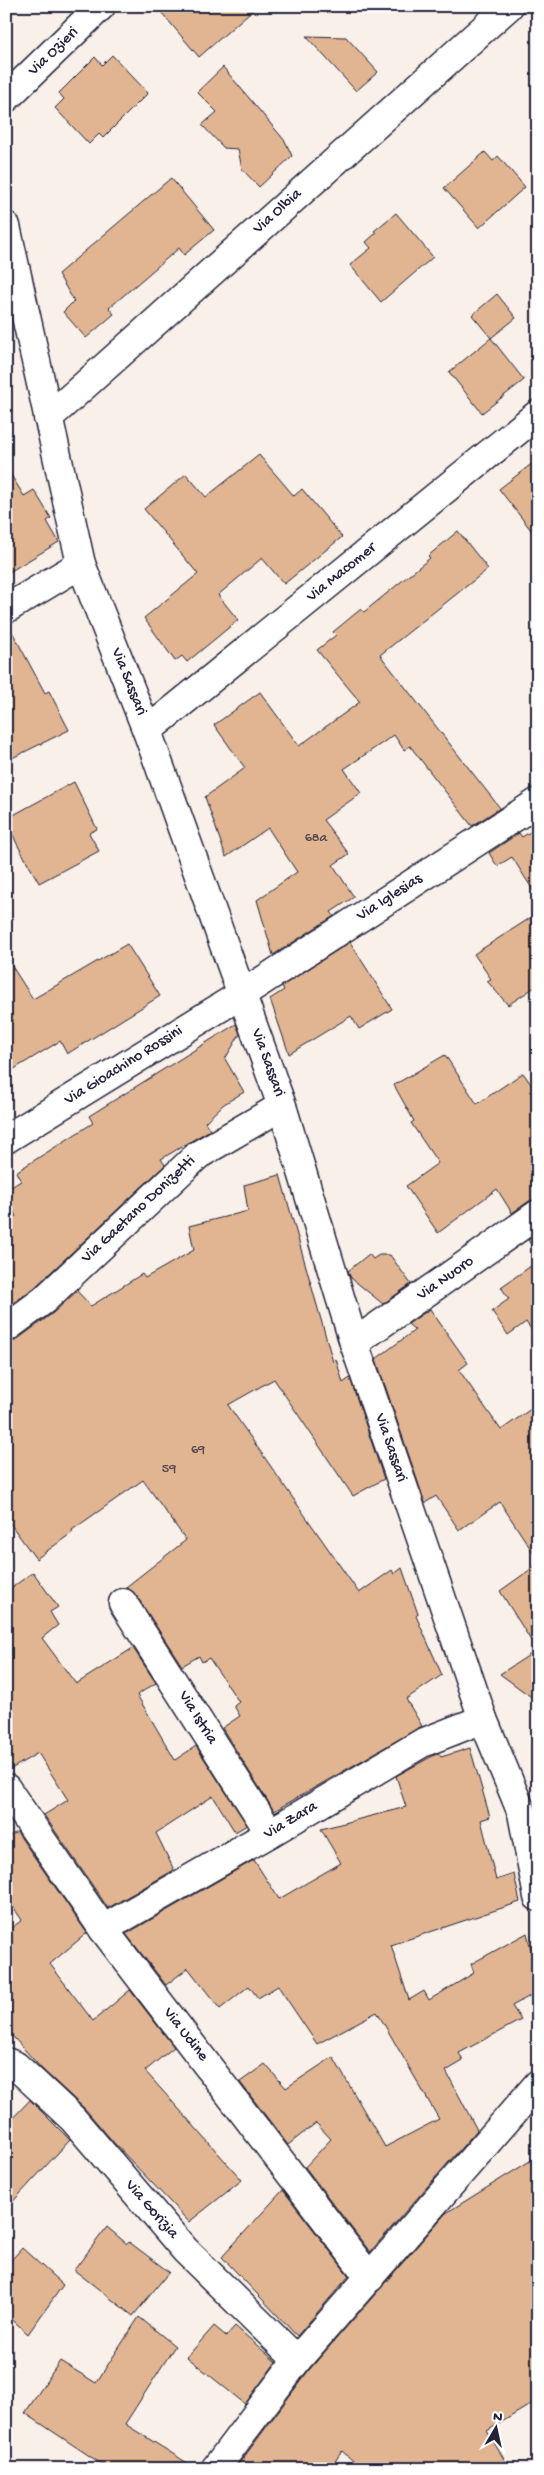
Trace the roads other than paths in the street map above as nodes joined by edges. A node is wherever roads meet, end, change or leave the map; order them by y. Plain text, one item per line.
1 (101, 6) edge
2 (509, 6) edge
3 (6, 98) edge
4 (6, 226) edge
5 (538, 414) edge
6 (48, 418) junction
7 (81, 564) junction
8 (6, 609) edge
9 (147, 731) junction
10 (538, 802) edge
11 (242, 994) junction
12 (282, 1106) junction
13 (6, 1139) edge
14 (538, 1214) edge
15 (6, 1328) edge
16 (354, 1343) junction
17 (124, 1602) dead end
18 (483, 1720) junction
19 (6, 1788) edge
20 (270, 1833) junction
21 (538, 1897) edge
22 (103, 1929) junction
23 (6, 2062) edge
24 (538, 2084) edge
25 (370, 2278) junction
26 (297, 2360) junction
27 (215, 2469) edge

1 - 3 street, Via Ozieri
2 - 6 street, Via Olbia
4 - 6 street, Via Sassari
5 - 9 street, Via Macomer
6 - 7 street, Via Sassari
7 - 8 street
7 - 9 street, Via Sassari
9 - 11 street, Via Sassari
10 - 11 street, Via Iglesias
11 - 12 street, Via Sassari
11 - 13 street, Via Gioachino Rossini
12 - 15 street, Via Gaetano Donizetti
12 - 16 street, Via Sassari
14 - 16 street, Via Nuoro
16 - 18 street, Via Sassari
17 - 20 street, Via Istria
18 - 20 street, Via Zara
18 - 21 street, Via Sassari
19 - 22 street, Via Udine
20 - 22 street, Via Zara
22 - 25 street, Via Udine
23 - 26 street, Via Gorizia
24 - 25 street
25 - 26 street
26 - 27 street

